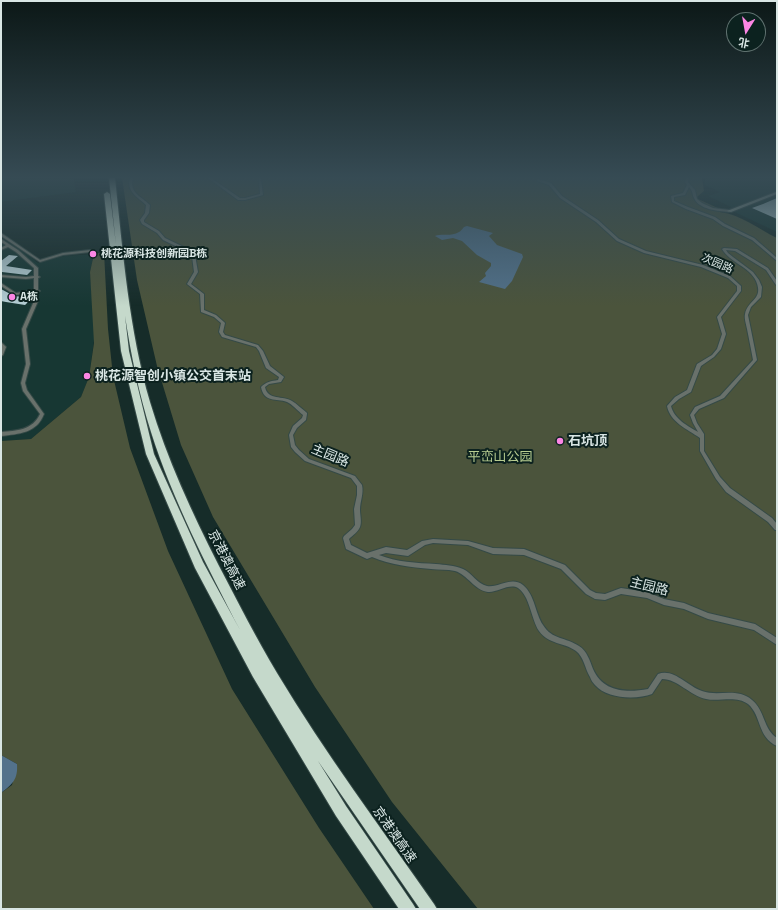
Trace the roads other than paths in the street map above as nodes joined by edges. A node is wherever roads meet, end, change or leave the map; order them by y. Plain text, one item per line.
1 (111, 220) edge
2 (117, 220) edge
3 (142, 220) edge
4 (597, 220) edge
5 (718, 220) edge
6 (1, 234) edge
7 (1, 240) edge
8 (9, 245) junction
9 (1, 249) edge
10 (90, 251) dead end
11 (777, 260) edge
12 (1, 276) edge
13 (7, 276) junction
14 (38, 277) junction
15 (1, 283) edge
16 (777, 284) edge
17 (38, 291) junction
18 (1, 344) edge
19 (1, 355) edge
20 (1, 434) edge
21 (702, 437) junction
22 (777, 528) edge
23 (373, 554) junction
24 (777, 642) edge
25 (777, 742) edge
26 (408, 909) edge
27 (429, 909) edge

1 - 26 highway, 京港澳高速
2 - 27 highway, 京港澳高速
3 - 23 street, 主园路
4 - 21 street, 次园路
5 - 11 street
6 - 10 street
7 - 8 street
8 - 9 street
8 - 14 street
12 - 13 street
13 - 14 street
13 - 15 street
14 - 17 street
15 - 17 street
16 - 21 street
17 - 20 street
18 - 19 street
21 - 22 street
23 - 24 street, 主园路
23 - 25 street

